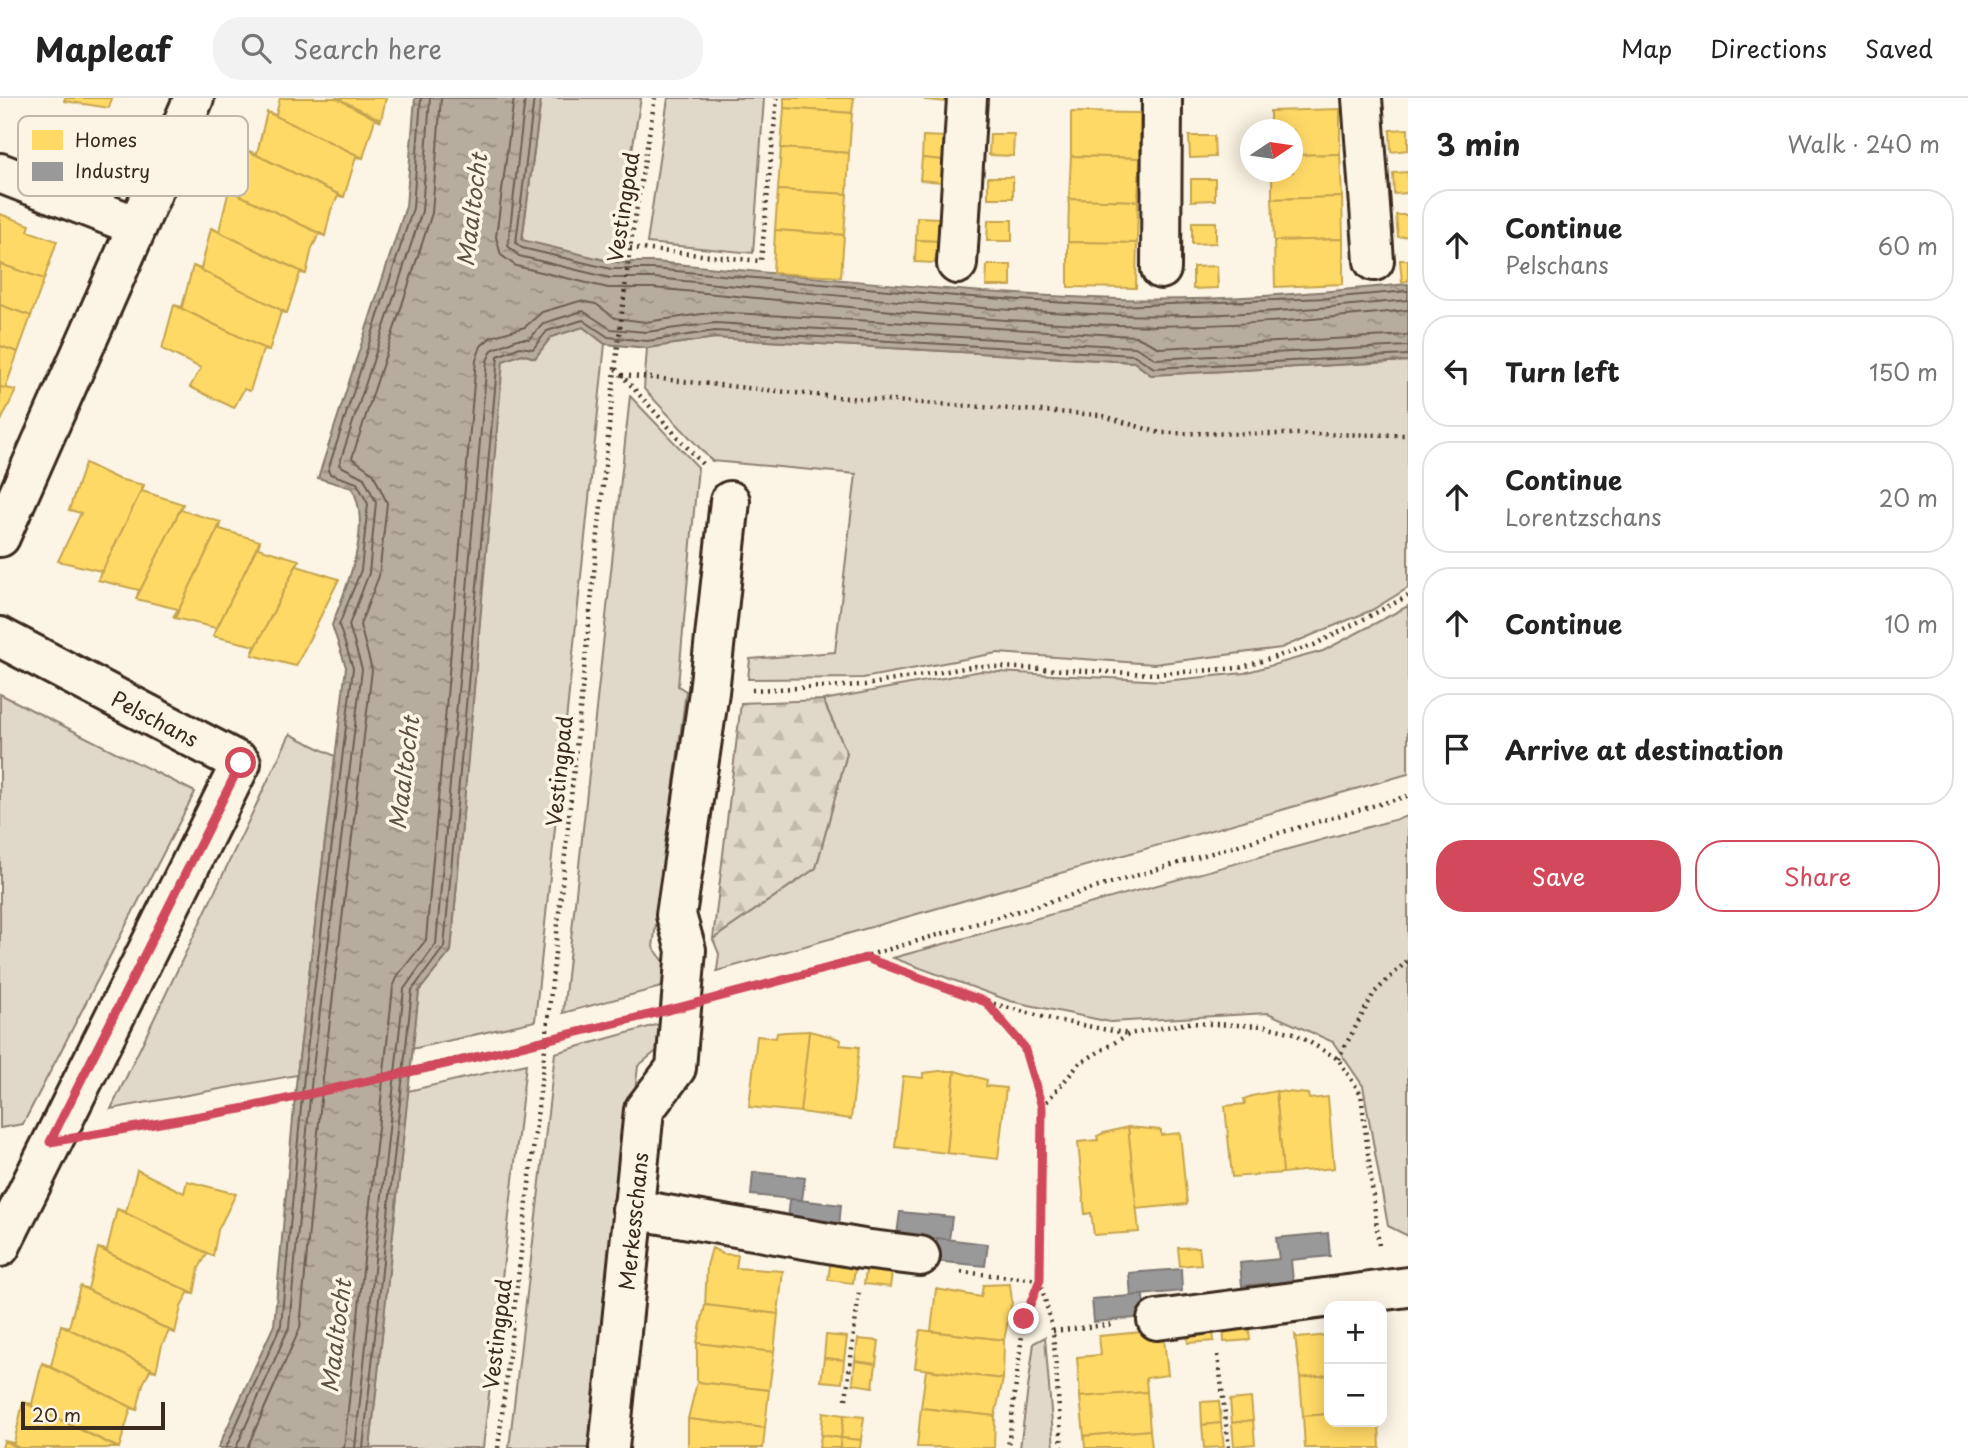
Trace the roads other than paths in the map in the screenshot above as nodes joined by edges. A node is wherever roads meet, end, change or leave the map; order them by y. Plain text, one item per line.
1 (194, 98) edge
2 (967, 98) edge
3 (1162, 98) edge
4 (1363, 98) edge
5 (186, 116) edge
6 (0, 173) edge
7 (18, 180) edge
8 (59, 196) edge
9 (150, 196) edge
10 (137, 226) junction
11 (1374, 261) dead end
12 (957, 264) dead end
13 (1161, 269) dead end
14 (730, 501) dead end
15 (0, 537) edge
16 (0, 637) edge
17 (632, 1209) junction
18 (0, 1247) edge
19 (920, 1256) road end
20 (1408, 1287) edge
21 (1157, 1320) road end
22 (609, 1448) edge

1 - 5 street
2 - 12 street
3 - 13 street
4 - 11 street
6 - 7 street
8 - 10 street
9 - 10 street
10 - 15 street
14 - 17 street, Merkesschans
16 - 18 street, Pelschans
17 - 19 street
17 - 22 street, Merkesschans
20 - 21 street

